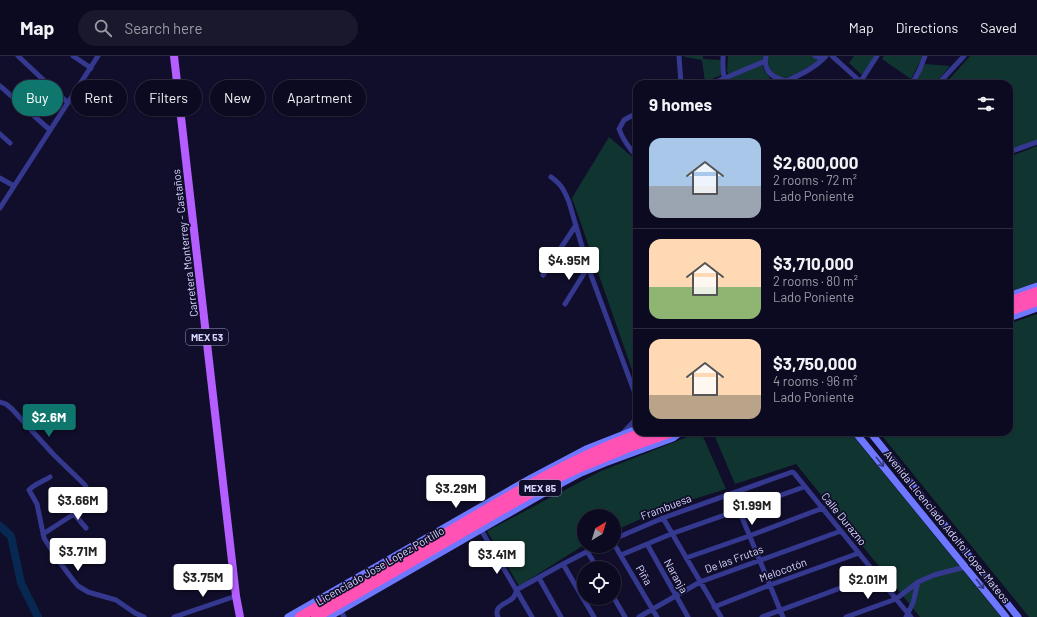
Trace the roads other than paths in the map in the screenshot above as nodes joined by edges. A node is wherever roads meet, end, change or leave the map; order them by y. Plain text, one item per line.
1 (18, 56) edge
2 (73, 56) edge
3 (98, 56) edge
4 (174, 56) edge
5 (679, 56) edge
6 (723, 56) edge
7 (815, 56) edge
8 (832, 56) edge
9 (877, 56) edge
10 (925, 56) edge
11 (964, 56) edge
12 (824, 58) edge
13 (765, 59) edge
14 (91, 68) junction
15 (680, 80) edge
16 (725, 80) edge
17 (728, 80) edge
18 (781, 80) edge
19 (789, 80) edge
20 (857, 80) edge
21 (862, 80) edge
22 (914, 80) edge
23 (942, 80) edge
24 (0, 86) edge
25 (68, 103) junction
26 (633, 115) edge
27 (50, 130) junction
28 (0, 134) edge
29 (1037, 142) edge
30 (10, 143) dead end
31 (1013, 151) edge
32 (633, 152) edge
33 (551, 177) dead end
34 (0, 178) edge
35 (14, 186) junction
36 (0, 208) edge
37 (576, 225) junction
38 (588, 267) junction
39 (542, 275) dead end
40 (1037, 286) edge
41 (1037, 292) edge
42 (1013, 295) edge
43 (1013, 301) edge
44 (1037, 301) edge
45 (565, 304) dead end
46 (1037, 308) edge
47 (1013, 310) edge
48 (1013, 317) edge
49 (633, 388) edge
50 (0, 402) edge
51 (633, 422) edge
52 (633, 431) edge
53 (619, 436) junction
54 (633, 436) edge
55 (661, 436) edge
56 (676, 436) edge
57 (858, 436) edge
58 (873, 436) edge
59 (793, 472) joint
60 (50, 476) dead end
61 (804, 487) junction
62 (732, 493) junction
63 (822, 508) junction
64 (739, 510) junction
65 (74, 514) junction
66 (663, 518) junction
67 (479, 526) junction
68 (86, 528) dead end
69 (841, 531) junction
70 (43, 534) junction
71 (671, 534) junction
72 (621, 536) edge
73 (750, 536) junction
74 (647, 544) junction
75 (583, 553) edge
76 (859, 553) junction
77 (620, 555) joint
78 (413, 556) junction
79 (686, 558) junction
80 (759, 560) junction
81 (563, 564) junction
82 (965, 566) junction
83 (876, 575) junction
84 (539, 578) junction
85 (700, 582) junction
86 (918, 582) junction
87 (770, 585) junction
88 (517, 591) junction
89 (236, 596) junction
90 (676, 596) junction
91 (896, 599) junction
92 (618, 605) edge
93 (714, 607) junction
94 (652, 610) junction
95 (780, 610) junction
96 (342, 614) edge
97 (497, 614) edge
98 (908, 616) edge
99 (142, 617) edge
100 (174, 617) edge
101 (240, 617) edge
102 (288, 617) edge
103 (300, 617) edge
104 (316, 617) edge
105 (329, 617) edge
106 (532, 617) edge
107 (561, 617) edge
108 (594, 617) edge
109 (625, 617) edge
110 (639, 617) edge
111 (657, 617) edge
112 (688, 617) edge
113 (721, 617) edge
114 (762, 617) edge
115 (782, 617) edge
116 (846, 617) edge
117 (1006, 617) edge
118 (1018, 617) edge

1 - 25 street
2 - 14 street
3 - 14 street
4 - 89 main road, Carretera Monterrey - Castaños / MEX 53
5 - 15 street
6 - 16 street
7 - 12 street
8 - 20 street
9 - 21 street
10 - 22 street
11 - 23 street
12 - 19 street
13 - 17 street
13 - 18 street
14 - 25 street
24 - 27 street
25 - 27 street
26 - 32 street
27 - 35 street
28 - 30 street
29 - 31 street
33 - 37 street
34 - 35 street
35 - 36 street
37 - 38 street
37 - 39 street
38 - 45 street
38 - 49 street
40 - 42 street
41 - 43 highway
44 - 47 highway
46 - 48 street
50 - 65 street
51 - 53 street
52 - 53 street, Licenciado Jose Lopez Portillo
53 - 102 street, Licenciado Jose Lopez Portillo
54 - 78 highway, Licenciado Jose Lopez Portillo / MEX 85
55 - 67 highway, Licenciado Jose Lopez Portillo / MEX 85
56 - 67 street, Licenciado Jose Lopez Portillo
57 -> 82 street, Avenida Licenciado Adolfo López Mateos
58 - 118 street, Avenida Licenciado Adolfo López Mateos
59 - 61 street, Calle Durazno
59 - 62 street, Frambuesa
60 - 70 street
61 - 63 street, Calle Durazno
61 - 64 street
62 - 64 street
62 - 66 street, Frambuesa
63 - 69 street, Calle Durazno
63 - 73 street
64 - 71 street
64 - 73 street
65 - 68 street
65 - 70 street
66 - 71 street
66 - 72 street, Frambuesa
67 - 78 highway, Licenciado Jose Lopez Portillo / MEX 85
67 - 88 street
67 - 96 street, Licenciado Jose Lopez Portillo
69 - 76 street, Calle Durazno
69 - 80 street, De las Frutas
70 - 99 street
71 - 74 street
71 - 79 street
73 - 79 street
73 - 80 street
74 - 77 street
74 - 90 street, Naranja
75 - 81 street
76 - 83 street, Calle Durazno
76 - 87 street, Melocotón
77 - 94 street, Piña
78 - 103 highway, Licenciado Jose Lopez Portillo / MEX 85
78 - 104 highway, Licenciado Jose Lopez Portillo / MEX 85
79 - 85 street
80 - 85 street, De las Frutas
80 - 87 street
81 - 84 street
81 - 108 street
82 - 86 street
82 -> 117 street, Avenida Licenciado Adolfo López Mateos
83 - 91 street, Calle Durazno
83 - 95 street
84 - 88 street
84 - 107 street
85 - 90 street, De las Frutas
85 - 93 street
86 - 91 street
86 - 98 street
87 - 93 street, Melocotón
87 - 95 street
88 - 97 street
88 - 106 street
89 - 100 street
89 - 101 main road, Carretera Monterrey - Castaños / MEX 53
90 - 94 street, De las Frutas
90 - 112 street, Naranja
91 - 98 street, Calle Durazno
91 - 116 street
92 - 109 street
93 - 113 street
94 - 110 street, De las Frutas
94 - 111 street, Piña
95 - 114 street
95 - 115 street
96 - 105 street, Licenciado Jose Lopez Portillo

